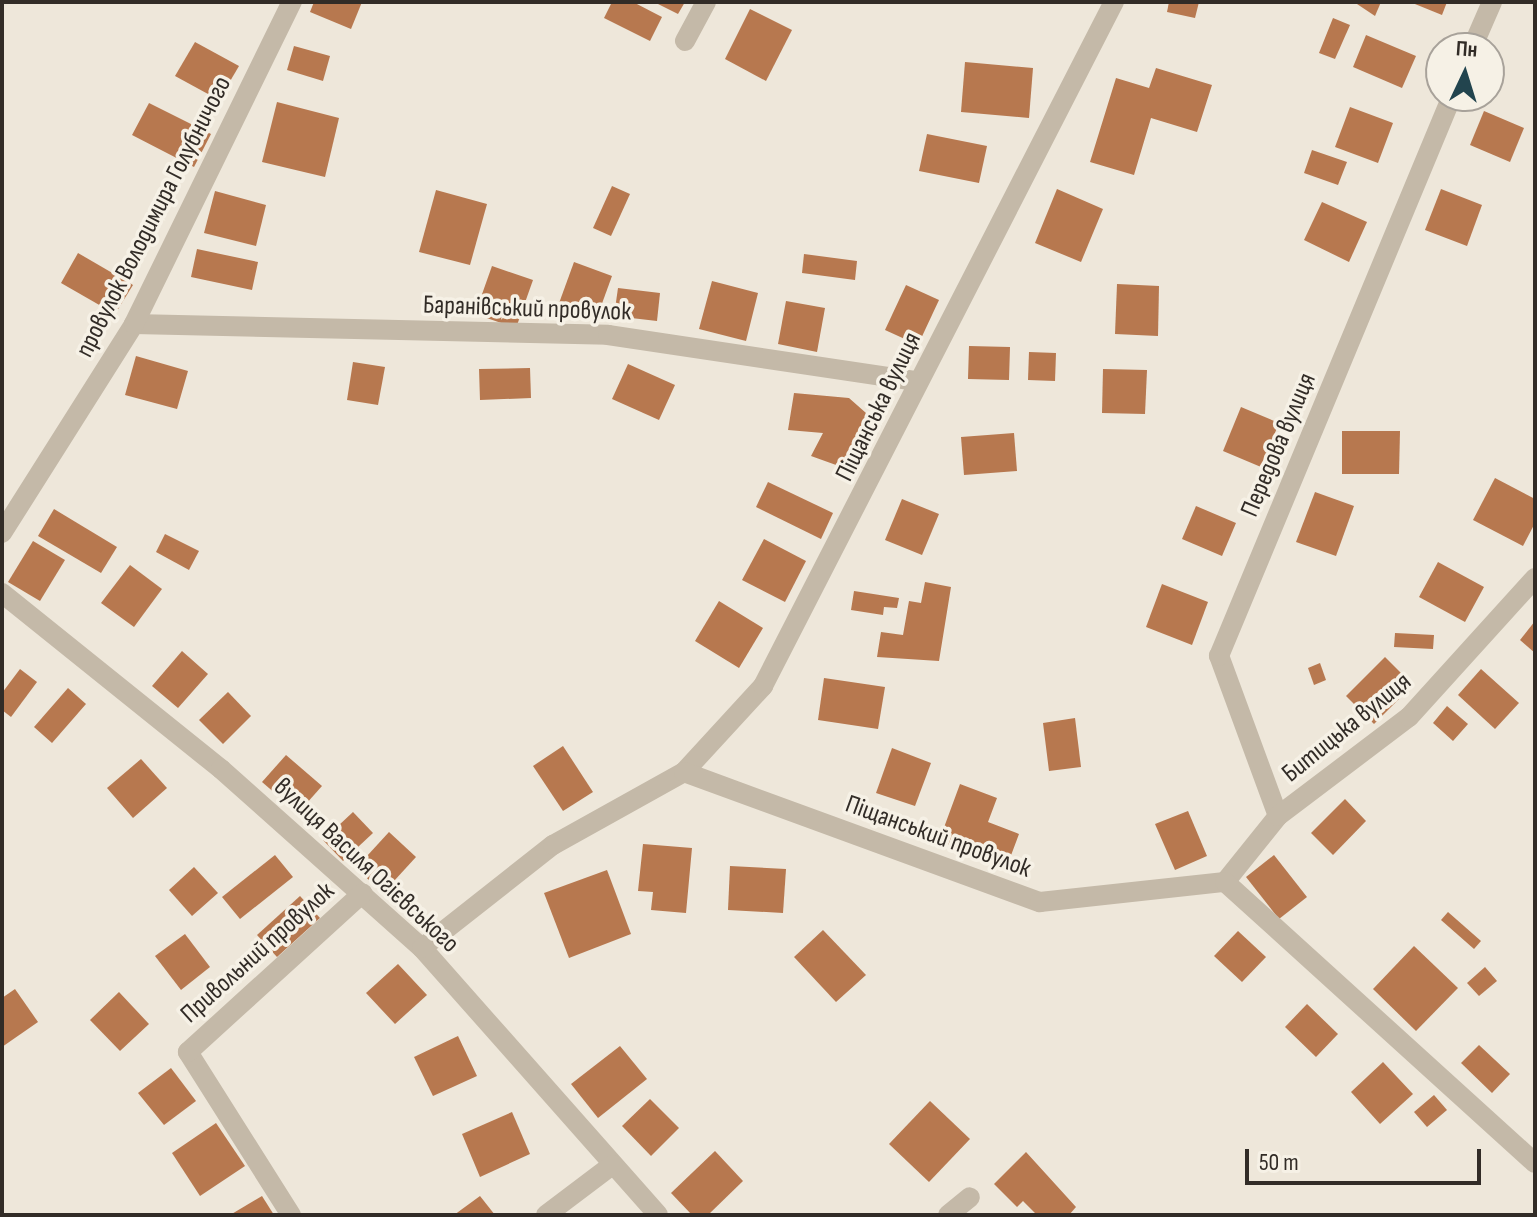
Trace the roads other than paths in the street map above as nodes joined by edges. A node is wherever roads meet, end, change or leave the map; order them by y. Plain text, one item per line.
1 (292, 2) edge
2 (706, 2) edge
3 (1114, 2) edge
4 (1492, 2) edge
5 (1479, 32) edge
6 (685, 41) dead end
7 (1445, 112) edge
8 (134, 324) junction
9 (915, 381) junction
10 (2, 533) edge
11 (1535, 578) edge
12 (2, 593) edge
13 (684, 772) junction
14 (1278, 816) junction
15 (1225, 882) junction
16 (363, 893) junction
17 (422, 948) junction
18 (1535, 1163) edge
19 (612, 1165) junction
20 (970, 1197) dead end
21 (291, 1215) edge
22 (546, 1215) edge
23 (658, 1215) edge
24 (948, 1215) edge

1 - 8 street, провулок Володимира Голубничого
2 - 6 street
3 - 9 street, Піщанська вулиця
4 - 5 street
7 - 14 street, Передова вулиця
8 - 9 street, Баранівський провулок
8 - 10 street, провулок Володимира Голубничого
9 - 13 street, Піщанська вулиця
11 - 14 street, Битицька вулиця
12 - 16 street, вулиця Василя Огієвського
13 - 15 street, Піщанський провулок
13 - 17 street
14 - 15 street, Битицька вулиця
15 - 18 street
16 - 17 street, вулиця Василя Огієвського
16 - 21 street, Привольний провулок
17 - 19 street, вулиця Василя Огієвського
19 - 22 street
19 - 23 street, вулиця Василя Огієвського
20 - 24 street

